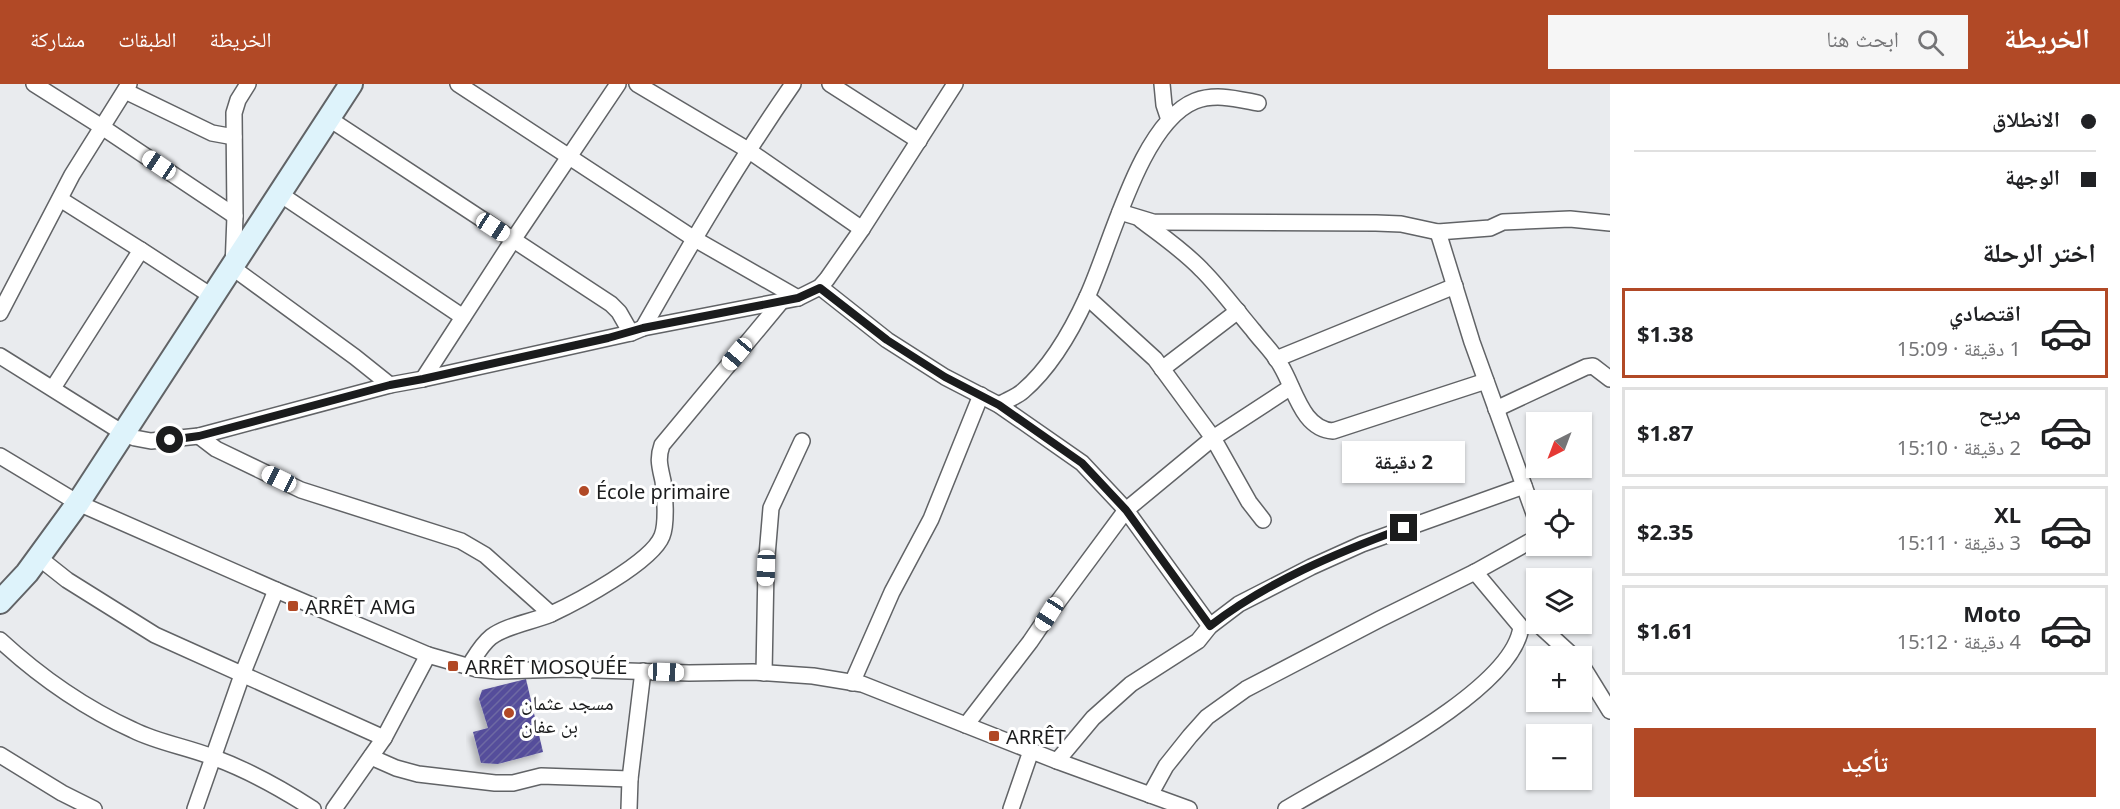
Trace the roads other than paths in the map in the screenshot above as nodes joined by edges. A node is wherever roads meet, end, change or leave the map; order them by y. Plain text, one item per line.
1 (34, 84) edge
2 (248, 84) edge
3 (351, 84) edge
4 (458, 84) edge
5 (618, 84) edge
6 (637, 84) edge
7 (793, 84) edge
8 (830, 84) edge
9 (955, 84) edge
10 (1162, 84) edge
11 (127, 87) edge
12 (1258, 103) dead end
13 (328, 118) junction
14 (1170, 120) junction
15 (102, 127) junction
16 (234, 137) junction
17 (919, 141) junction
18 (748, 150) junction
19 (569, 156) junction
20 (280, 194) junction
21 (60, 199) junction
22 (1120, 212) junction
23 (235, 216) junction
24 (1139, 218) junction
25 (1610, 224) edge
26 (862, 229) junction
27 (1438, 232) junction
28 (693, 238) junction
29 (513, 240) junction
30 (141, 250) junction
31 (233, 268) junction
32 (1455, 286) junction
33 (820, 288) junction
34 (213, 297) junction
35 (1087, 297) junction
36 (798, 298) junction
37 (780, 303) junction
38 (1238, 311) junction
39 (0, 313) edge
40 (463, 317) junction
41 (637, 331) junction
42 (0, 356) edge
43 (1276, 359) junction
44 (1162, 369) junction
45 (423, 379) junction
46 (1610, 379) edge
47 (1486, 381) junction
48 (390, 385) junction
49 (1291, 387) junction
50 (53, 388) junction
51 (981, 395) junction
52 (999, 405) junction
53 (1496, 409) junction
54 (123, 433) junction
55 (199, 436) junction
56 (1213, 438) junction
57 (801, 441) dead end
58 (0, 456) edge
59 (1524, 486) junction
60 (1526, 492) edge
61 (78, 503) junction
62 (1126, 510) junction
63 (1263, 520) dead end
64 (1526, 544) edge
65 (38, 557) junction
66 (1475, 572) junction
67 (276, 591) junction
68 (0, 602) edge
69 (551, 614) junction
70 (1526, 619) edge
71 (1210, 626) junction
72 (1526, 631) edge
73 (1544, 634) edge
74 (0, 640) edge
75 (1560, 646) edge
76 (428, 655) junction
77 (469, 666) junction
78 (643, 671) junction
79 (764, 673) junction
80 (242, 675) junction
81 (1592, 682) edge
82 (852, 683) junction
83 (1610, 711) edge
84 (966, 725) junction
85 (384, 738) junction
86 (1031, 751) junction
87 (0, 754) edge
88 (214, 757) junction
89 (371, 758) junction
90 (1057, 761) junction
91 (630, 779) junction
92 (1150, 795) junction
93 (93, 809) edge
94 (195, 809) edge
95 (313, 809) edge
96 (334, 809) edge
97 (629, 809) edge
98 (1011, 809) edge
99 (1189, 809) edge
100 (1286, 809) edge

1 - 15 street
2 - 16 street
3 - 13 main road
4 - 19 street
5 - 19 street
6 - 18 street
7 - 18 street
8 - 17 street
9 - 17 street
10 - 14 street
11 - 15 street
11 - 16 street
12 - 14 street
13 - 20 main road
13 - 29 street
14 - 22 street
15 - 21 street
15 - 23 street
16 - 23 street
17 - 26 street
18 - 26 street
18 - 28 street
19 - 28 street
19 - 29 street
20 - 31 main road
20 - 40 street
21 - 30 street
21 - 39 street
22 - 24 street
22 - 35 street
23 - 31 street
24 - 27 street
24 - 38 street
25 - 27 street
26 - 33 street
27 - 32 street
28 - 36 street
28 - 41 street
29 - 40 street
29 - 41 street
30 - 34 street
30 - 50 street
31 - 34 main road
31 - 48 street
32 - 43 street
32 - 47 street
33 - 36 street
33 - 51 street
34 - 54 main road
35 - 44 street
35 - 52 street
36 - 37 street
37 - 41 street
37 - 69 street
38 - 43 street
38 - 44 street
40 - 45 street
41 - 45 street
42 - 50 street
43 - 49 street
44 - 56 street
45 - 48 street
46 - 53 street
47 - 49 street
47 - 53 street
48 - 55 street
49 - 56 street
50 - 54 street
51 - 52 street
51 - 82 street
52 - 62 street
53 - 59 street
54 - 55 street
54 - 61 main road
55 - 69 street
56 - 62 street
56 - 63 street
57 - 79 street
58 - 61 street
59 - 60 street
59 - 71 street
61 - 65 main road
61 - 67 street
62 - 71 street
62 - 84 street
64 - 66 street
65 - 68 main road
65 - 80 street
66 - 70 street
66 - 92 street
67 - 76 street
67 - 80 street
69 - 77 street
71 - 90 street
72 - 100 street
73 - 75 street
74 - 88 street
76 - 77 street
76 - 85 street
77 - 78 street
78 - 79 street
78 - 91 street
79 - 82 street
80 - 85 street
80 - 88 street
81 - 83 street
82 - 84 street
84 - 86 street
85 - 89 street
86 - 90 street
86 - 98 street
87 - 93 street
88 - 94 street
88 - 95 street
89 - 91 street
89 - 96 street
90 - 92 street
91 - 97 street
92 - 99 street

